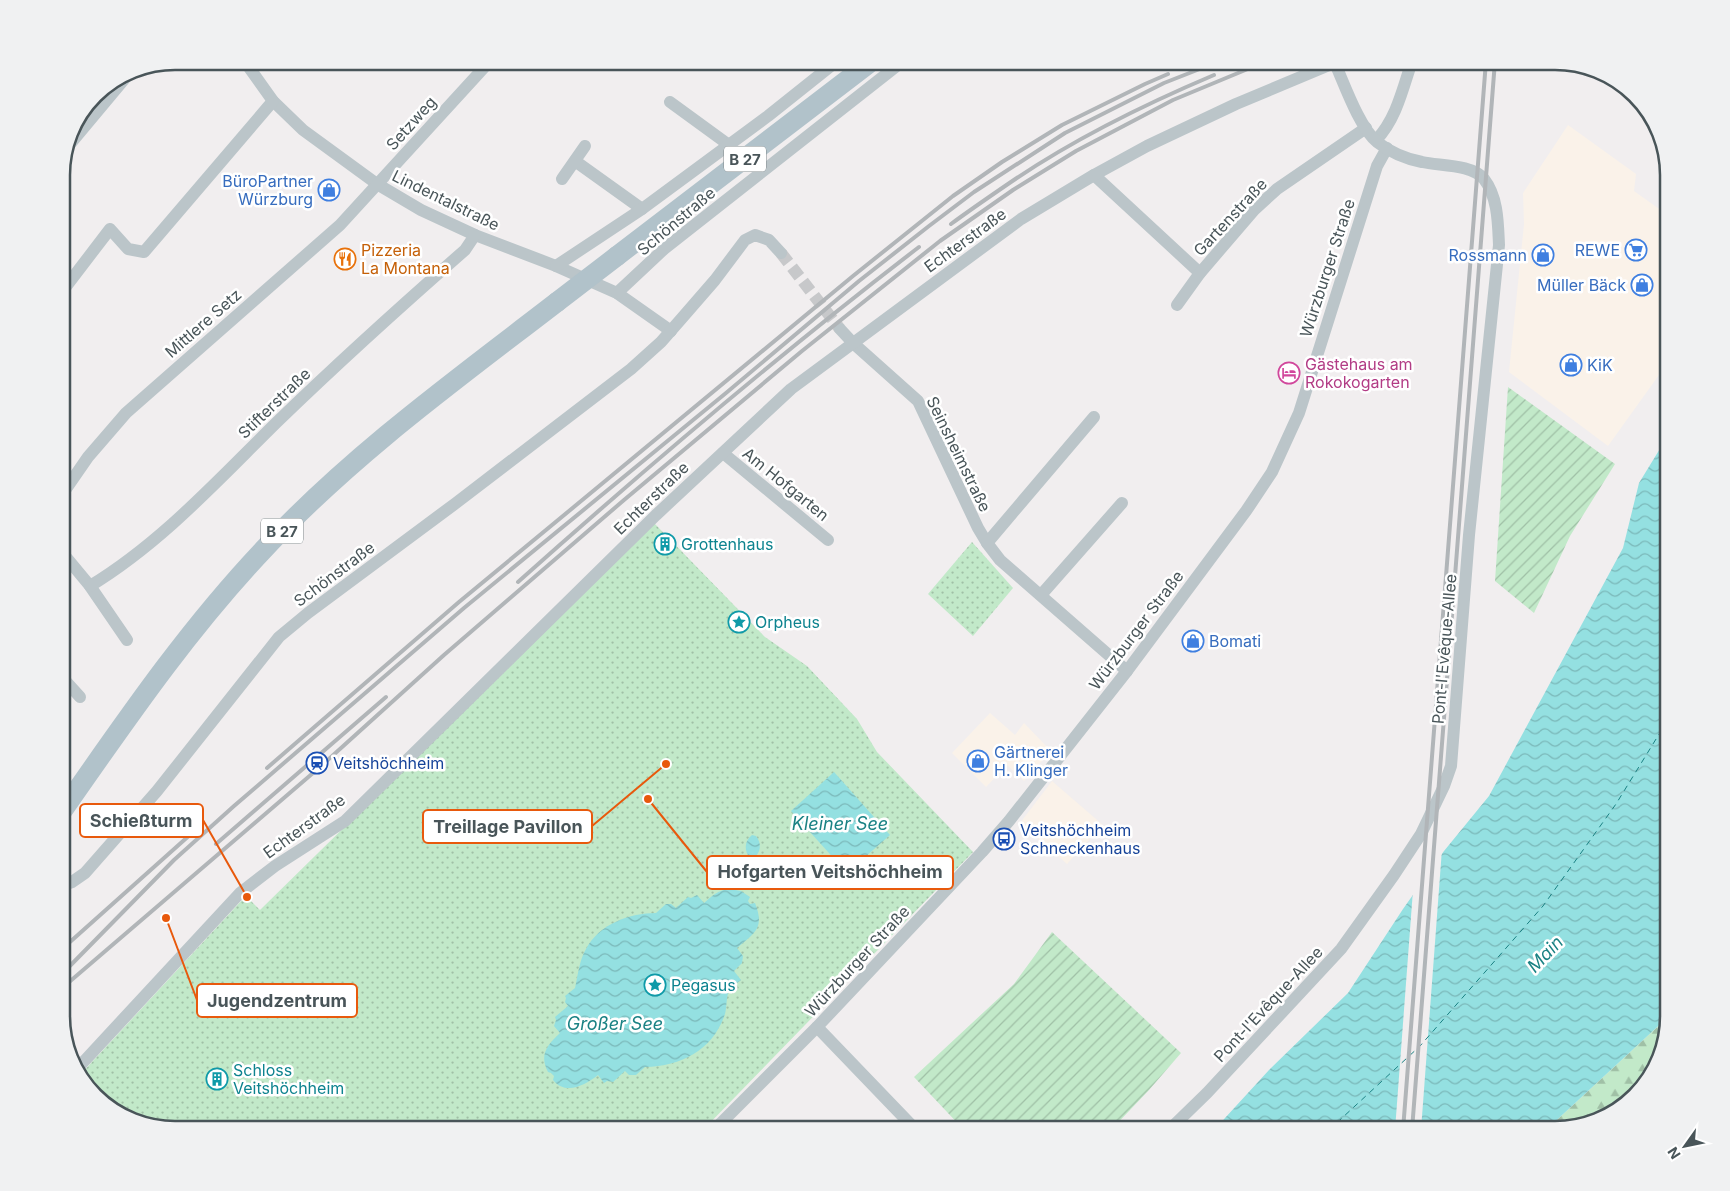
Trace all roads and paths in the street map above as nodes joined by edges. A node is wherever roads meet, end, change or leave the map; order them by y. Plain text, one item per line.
1 (253, 70) edge
2 (482, 70) edge
3 (826, 70) edge
4 (860, 70) edge
5 (892, 70) edge
6 (1315, 70) edge
7 (1338, 70) edge
8 (1409, 70) edge
9 (117, 88) edge
10 (273, 101) junction
11 (670, 102) dead end
12 (1366, 128) junction
13 (78, 134) edge
14 (1376, 140) junction
15 (728, 145) junction
16 (585, 146) dead end
17 (1386, 148) junction
18 (575, 161) junction
19 (1094, 175) junction
20 (562, 179) dead end
21 (376, 184) junction
22 (642, 209) junction
23 (475, 235) junction
24 (781, 253) tunnel mouth
25 (556, 266) junction
26 (1200, 273) junction
27 (70, 283) edge
28 (617, 293) junction
29 (1177, 305) dead end
30 (840, 329) tunnel mouth
31 (671, 331) junction
32 (853, 343) junction
33 (1094, 417) dead end
34 (723, 453) junction
35 (70, 484) edge
36 (1122, 503) dead end
37 (828, 540) dead end
38 (987, 544) junction
39 (70, 560) edge
40 (90, 586) junction
41 (1041, 595) junction
42 (127, 640) dead end
43 (1127, 671) junction
44 (70, 685) edge
45 (80, 697) dead end
46 (70, 801) edge
47 (70, 883) edge
48 (817, 1027) junction
49 (82, 1064) edge
50 (723, 1121) edge
51 (907, 1121) edge
52 (1178, 1121) edge

1 - 10 street, Lindentalstraße
2 - 21 street, Setzweg
3 - 15 street
4 - 46 main road, B 27, bridge
5 - 28 street, Schönstraße
6 - 19 street, Echterstraße
7 - 12 street
8 - 14 street
9 - 13 street
10 - 21 street, Lindentalstraße
10 - 27 street
11 - 15 street
12 - 14 street
12 - 26 street, Gartenstraße
14 - 17 street
15 - 22 street
16 - 18 street
17 - 43 street, Würzburger Straße
17 - 52 street, Pont-l'Evêque-Allee
18 - 20 street
18 - 22 street
19 - 26 street
19 - 32 street, Echterstraße
21 - 23 street, Lindentalstraße
21 - 35 street, Mittlere Setz
22 - 25 street
23 - 25 street, Lindentalstraße
23 - 40 street, Stifterstraße
24 - 31 street, Schönstraße
25 - 28 street, Lindentalstraße
26 - 29 street, Gartenstraße
28 - 31 street
30 - 32 street
31 - 47 street, Schönstraße
32 - 34 street, Echterstraße
32 - 38 street, Seinsheimstraße
33 - 38 street, Seinsheimstraße
34 - 37 street, Am Hofgarten
34 - 49 street, Echterstraße
36 - 41 street
38 - 41 street, Seinsheimstraße
39 - 40 street
40 - 42 street
41 - 43 street, Seinsheimstraße
43 - 48 street, Würzburger Straße
44 - 45 street
48 - 50 street, Würzburger Straße
48 - 51 street

